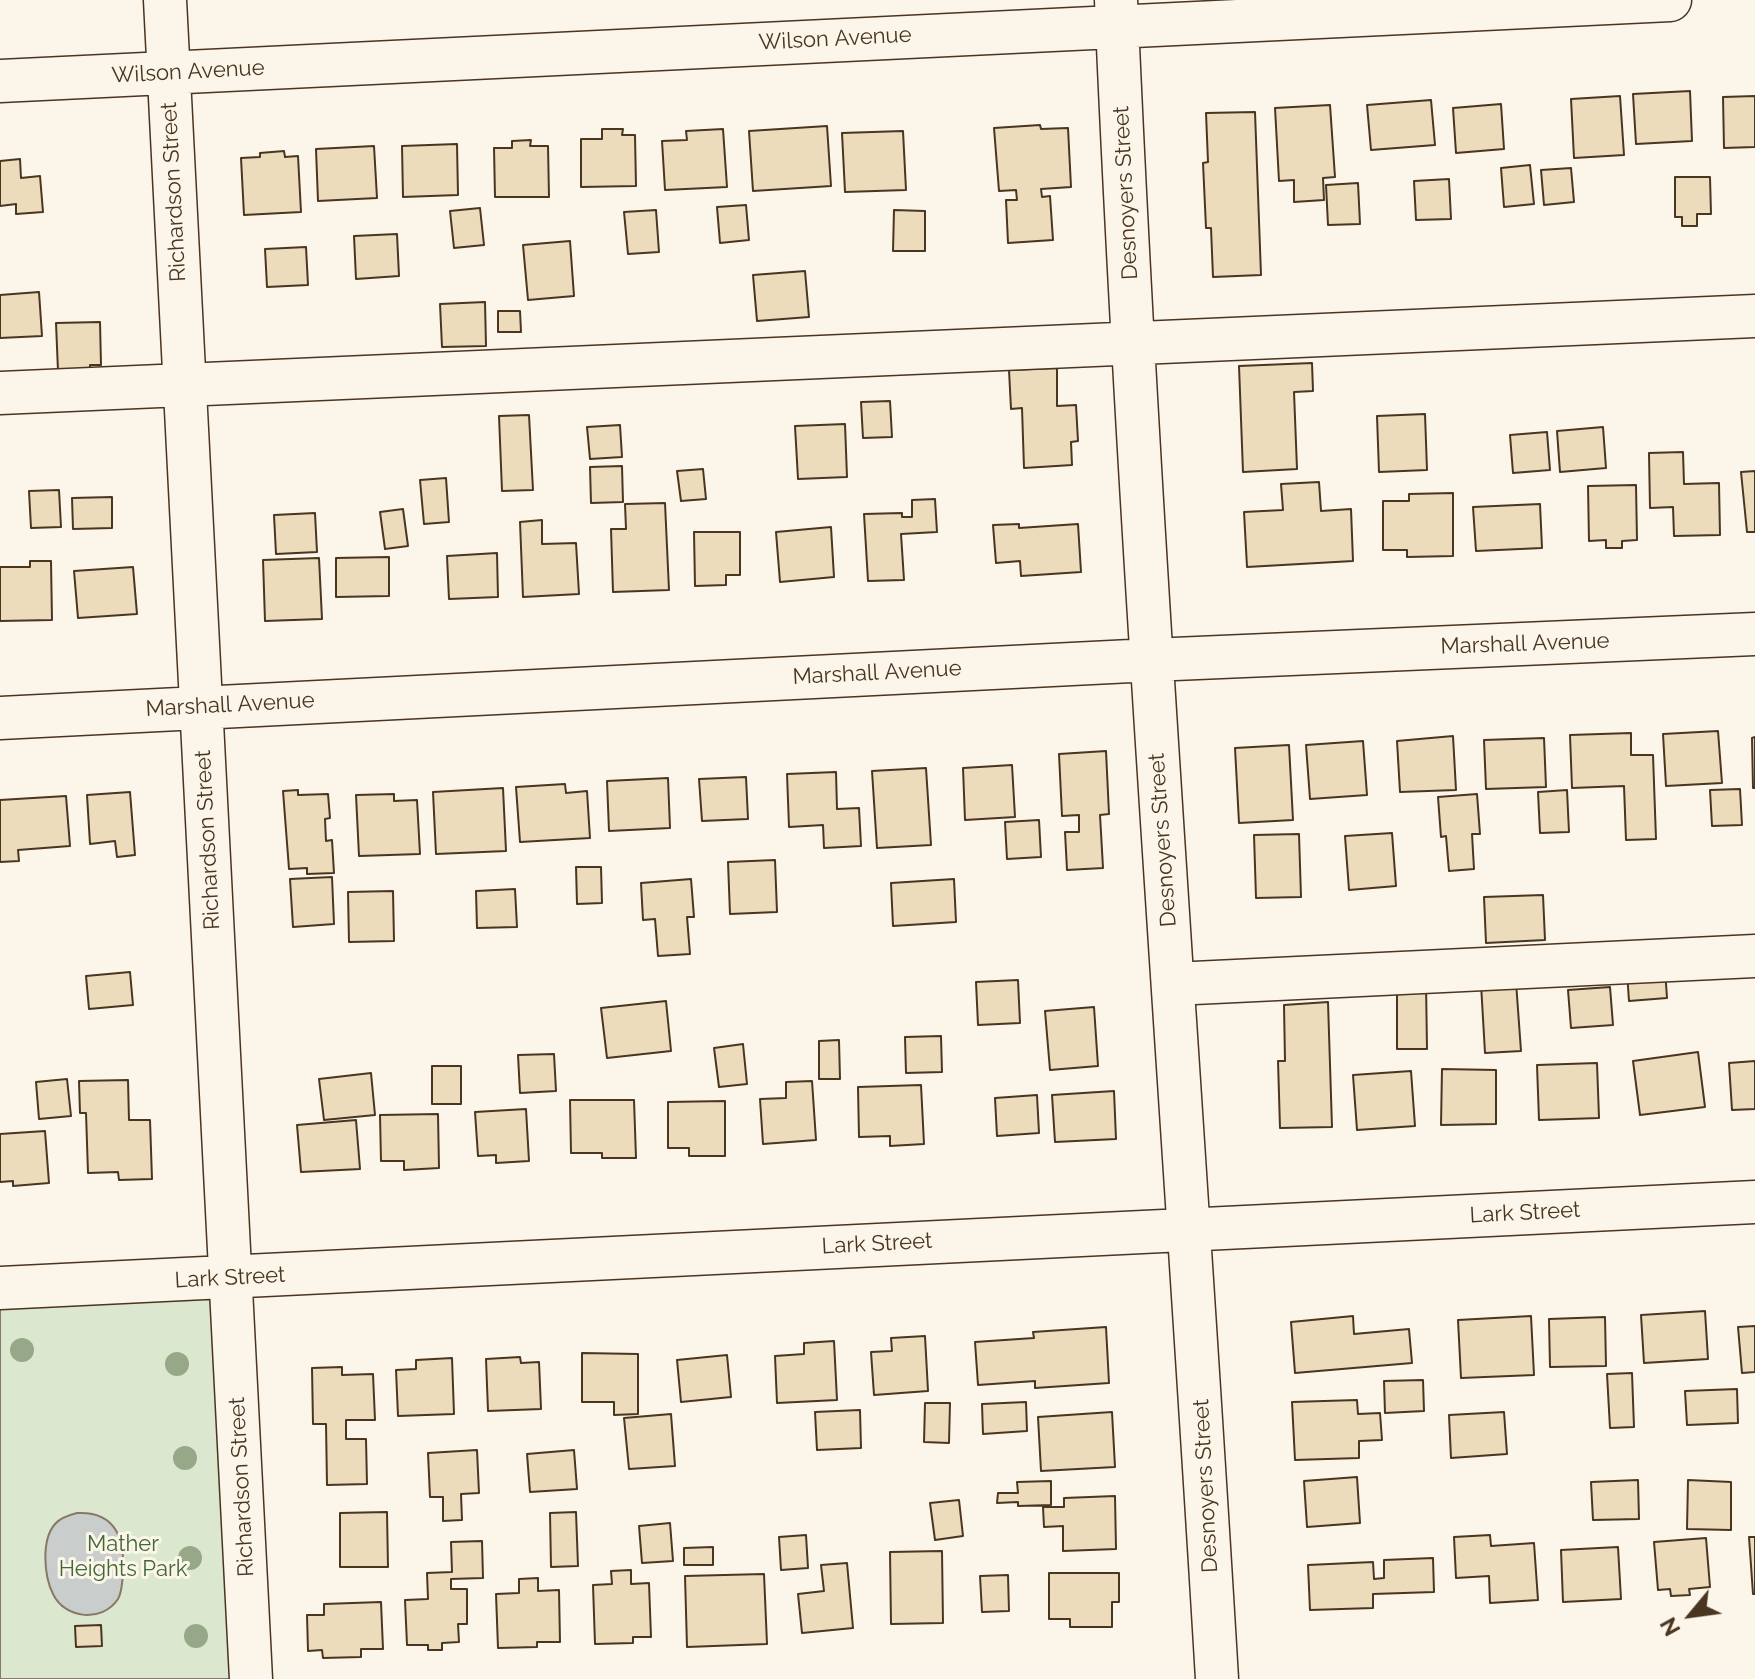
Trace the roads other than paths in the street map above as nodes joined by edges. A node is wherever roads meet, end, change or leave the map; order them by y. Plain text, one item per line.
1 (165, 0) edge
2 (1670, 0) edge
3 (1117, 12) edge
4 (168, 73) junction
5 (0, 81) edge
6 (1755, 316) edge
7 (1135, 342) junction
8 (184, 384) junction
9 (0, 393) edge
10 (1755, 634) edge
11 (1151, 660) junction
12 (201, 707) junction
13 (0, 718) edge
14 (1755, 956) edge
15 (1173, 984) junction
16 (1755, 1202) edge
17 (1190, 1228) junction
18 (231, 1278) junction
19 (0, 1288) edge
20 (251, 1679) edge
21 (1217, 1679) edge

1 - 4 street, Richardson Street
2 - 3 street, Wilson Avenue
3 - 4 street, Wilson Avenue
3 - 7 street, Desnoyers Street
4 - 5 street, Wilson Avenue
4 - 8 street, Richardson Street
6 - 7 street
7 - 8 street
7 - 11 street, Desnoyers Street
8 - 9 street
8 - 12 street, Richardson Street
10 - 11 street, Marshall Avenue
11 - 12 street, Marshall Avenue
11 - 15 street, Desnoyers Street
12 - 13 street, Marshall Avenue
12 - 18 street, Richardson Street
14 - 15 street
15 - 17 street, Desnoyers Street
16 - 17 street, Lark Street
17 - 18 street, Lark Street
17 - 21 street, Desnoyers Street
18 - 19 street, Lark Street
18 - 20 street, Richardson Street

